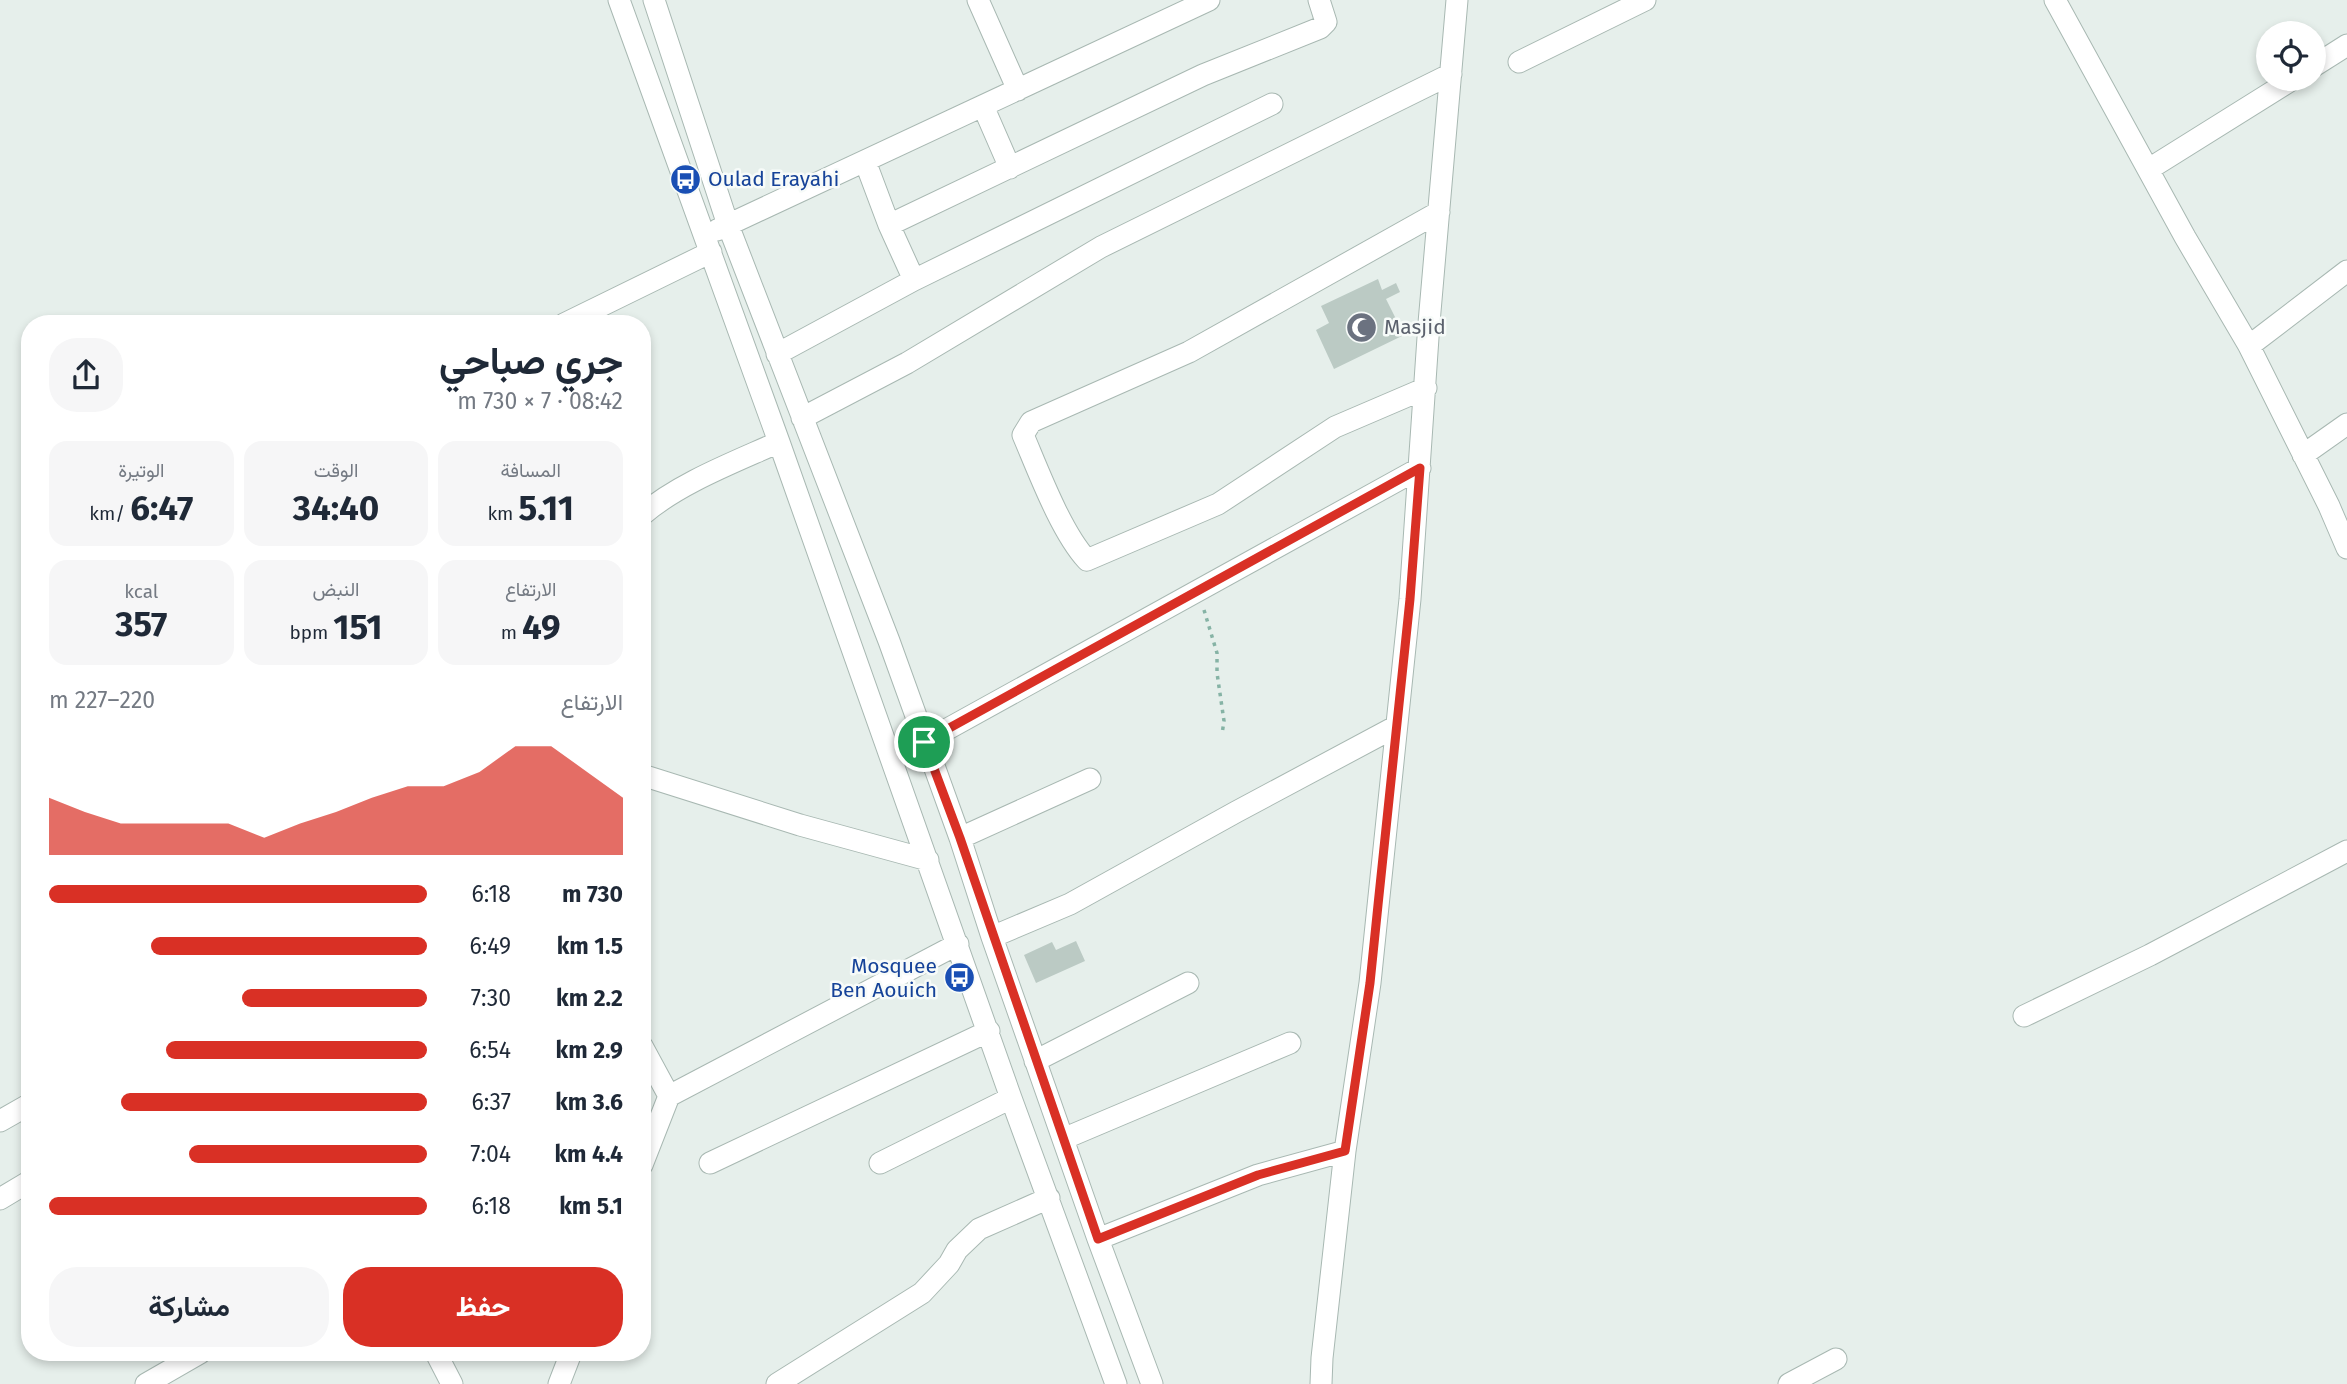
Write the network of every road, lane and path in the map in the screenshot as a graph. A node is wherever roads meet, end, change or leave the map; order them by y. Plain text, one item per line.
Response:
1 (620, 0) edge
2 (654, 0) edge
3 (978, 0) edge
4 (1209, 0) edge
5 (1319, 0) edge
6 (1457, 0) edge
7 (1645, 0) edge
8 (2055, 0) edge
9 (2347, 45) edge
10 (2326, 58) edge
11 (1518, 62) dead end
12 (1451, 74) junction
13 (1018, 90) junction
14 (2274, 91) edge
15 (1272, 104) dead end
16 (983, 106) junction
17 (865, 161) junction
18 (1010, 167) junction
19 (2149, 169) junction
20 (1438, 212) junction
21 (728, 225) junction
22 (889, 225) junction
23 (708, 243) junction
24 (2347, 271) edge
25 (914, 280) junction
26 (580, 315) edge
27 (2249, 346) junction
28 (777, 354) junction
29 (1426, 388) junction
30 (802, 418) junction
31 (2347, 424) edge
32 (779, 442) junction
33 (2303, 455) junction
34 (1420, 468) junction
35 (651, 509) edge
36 (2347, 548) edge
37 (857, 558) junction
38 (825, 571) junction
39 (1197, 590) junction
40 (1395, 727) junction
41 (1222, 734) dead end
42 (924, 742) junction
43 (651, 778) edge
44 (1090, 779) dead end
45 (960, 838) junction
46 (2347, 851) edge
47 (928, 860) junction
48 (992, 937) junction
49 (958, 944) junction
50 (1188, 983) dead end
51 (2024, 1016) dead end
52 (989, 1031) junction
53 (1290, 1043) dead end
54 (1035, 1061) junction
55 (651, 1063) edge
56 (668, 1096) junction
57 (1011, 1098) junction
58 (21, 1109) edge
59 (0, 1121) edge
60 (1063, 1139) junction
61 (651, 1141) edge
62 (1345, 1151) junction
63 (710, 1163) dead end
64 (880, 1163) dead end
65 (21, 1186) edge
66 (1049, 1198) junction
67 (0, 1199) edge
68 (1098, 1239) junction
69 (1836, 1359) dead end
70 (189, 1361) edge
71 (440, 1361) edge
72 (568, 1361) edge
73 (160, 1381) edge
74 (452, 1384) edge
75 (559, 1384) edge
76 (777, 1384) edge
77 (1116, 1384) edge
78 (1152, 1384) edge
79 (1321, 1384) edge
80 (1789, 1384) edge

1 - 23 street
2 - 21 street
3 - 13 street
4 - 13 street
5 - 18 street
6 - 12 street
7 - 11 street
8 - 19 street
9 - 10 street
12 - 20 street
12 - 30 street
13 - 16 street
14 - 19 street
15 - 25 street
16 - 17 street
16 - 18 street
17 - 21 street
17 - 22 street
18 - 22 street
19 - 27 street
20 - 29 street
20 - 29 street
21 - 23 street
21 - 28 street
22 - 25 street
23 - 26 street
23 - 32 street
24 - 27 street
25 - 28 street
27 - 33 street
28 - 30 street
29 - 34 street
30 - 37 street
31 - 33 street
32 - 35 street
32 - 38 street
33 - 36 street
34 - 39 street
34 - 40 street
37 - 38 street
37 - 42 street
38 - 47 street
39 - 41 path
39 - 42 street
40 - 48 street
40 - 62 street
42 - 45 street
43 - 47 street
44 - 45 street
45 - 48 street
46 - 51 street
47 - 49 street
48 - 54 street
49 - 52 street
49 - 56 street
50 - 54 street
52 - 57 street
52 - 63 street
53 - 60 street
54 - 60 street
55 - 56 street
56 - 61 street
57 - 64 street
57 - 66 street
58 - 59 street
60 - 68 street
62 - 68 street
62 - 79 street
65 - 67 street
66 - 76 street
66 - 77 street
68 - 78 street
69 - 80 street
70 - 73 street
71 - 74 street
72 - 75 street

